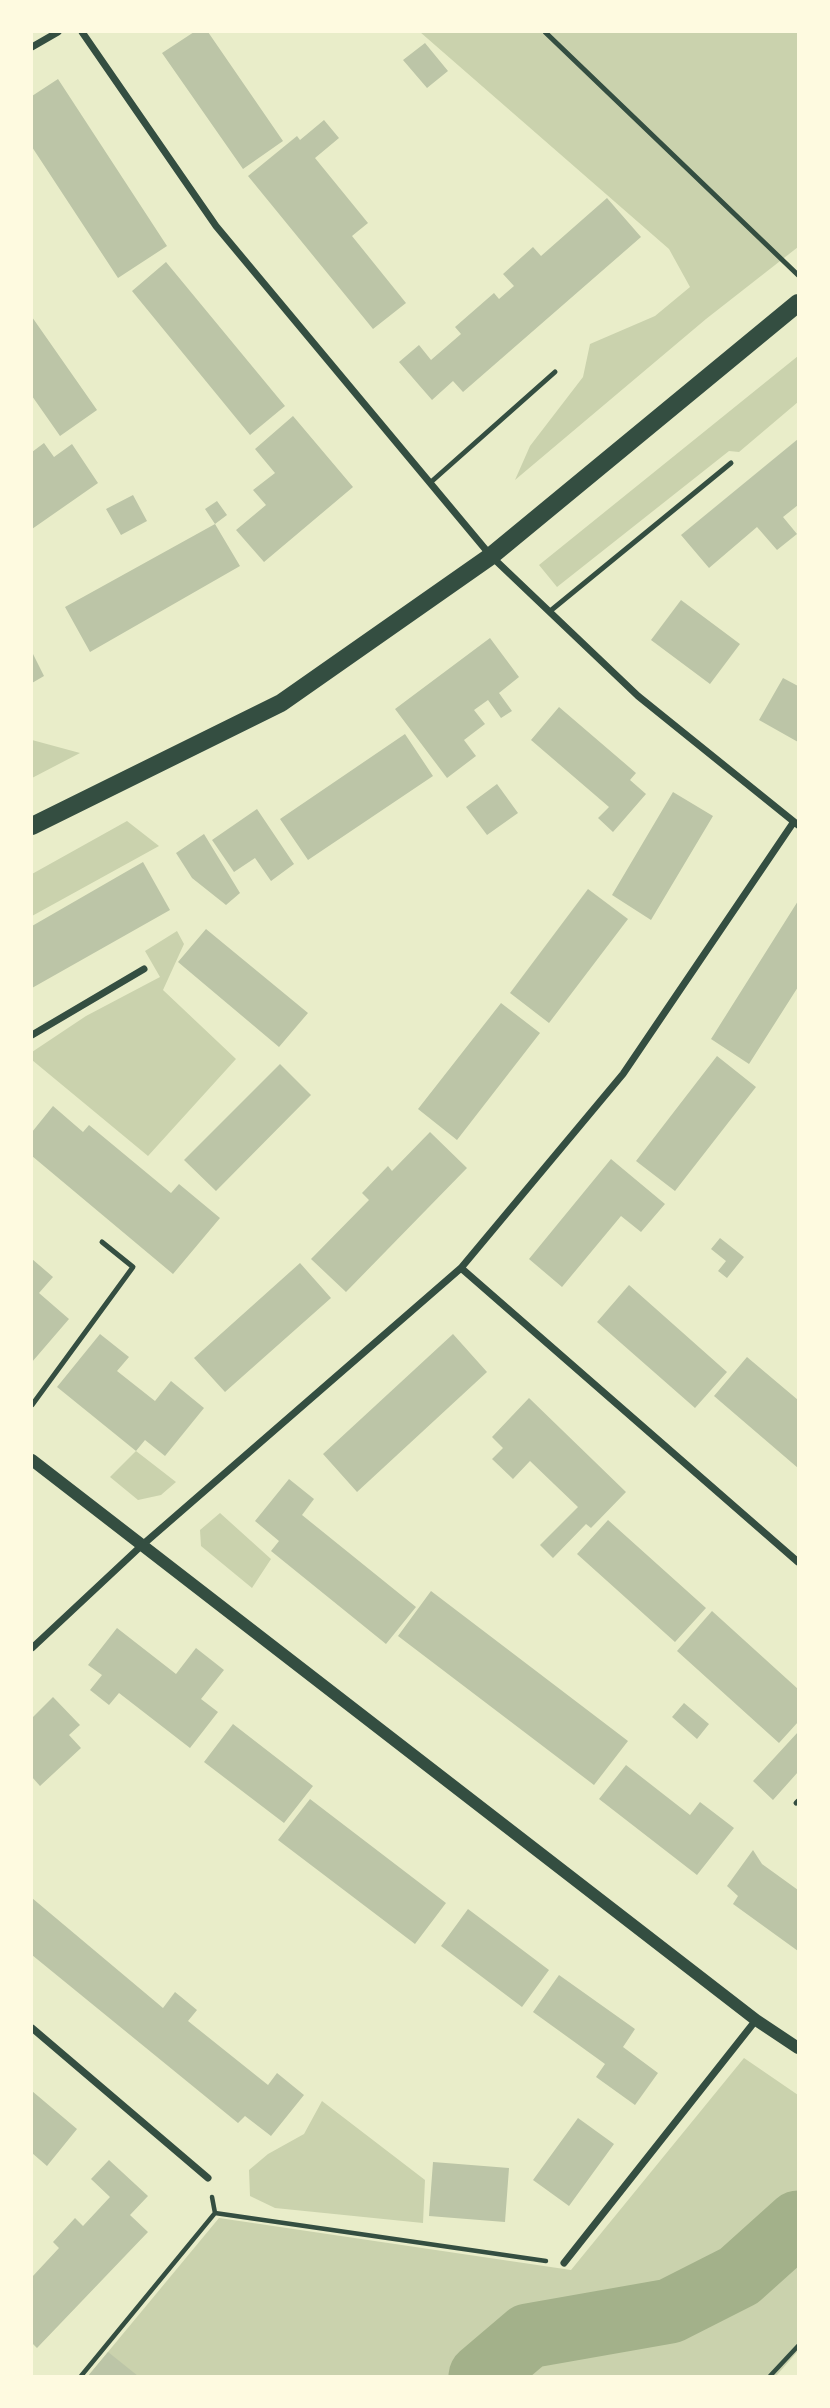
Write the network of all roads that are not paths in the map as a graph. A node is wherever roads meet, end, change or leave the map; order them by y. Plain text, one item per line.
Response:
1 (58, 32) edge
2 (82, 32) edge
3 (545, 32) edge
4 (32, 47) edge
5 (799, 275) edge
6 (799, 303) edge
7 (555, 372) dead end
8 (731, 463) dead end
9 (431, 482) junction
10 (491, 556) junction
11 (549, 611) junction
12 (796, 824) edge
13 (32, 827) edge
14 (144, 969) dead end
15 (32, 1035) edge
16 (102, 1242) dead end
17 (461, 1268) junction
18 (32, 1405) edge
19 (32, 1460) edge
20 (140, 1547) junction
21 (799, 1562) edge
22 (32, 1648) edge
23 (756, 2020) junction
24 (32, 2028) edge
25 (799, 2048) edge
26 (208, 2178) dead end
27 (564, 2263) road end

1 - 4 street
2 - 9 street
3 - 5 lane
6 - 10 main road
7 - 9 lane
8 - 11 lane
9 - 10 street
10 - 11 street
10 - 13 main road
11 - 12 street
12 - 17 street
14 - 15 street
16 - 18 lane
17 - 20 street
17 - 21 street
19 - 20 street
20 - 22 street
20 - 23 street
23 - 25 street
23 - 27 street
24 - 26 street

